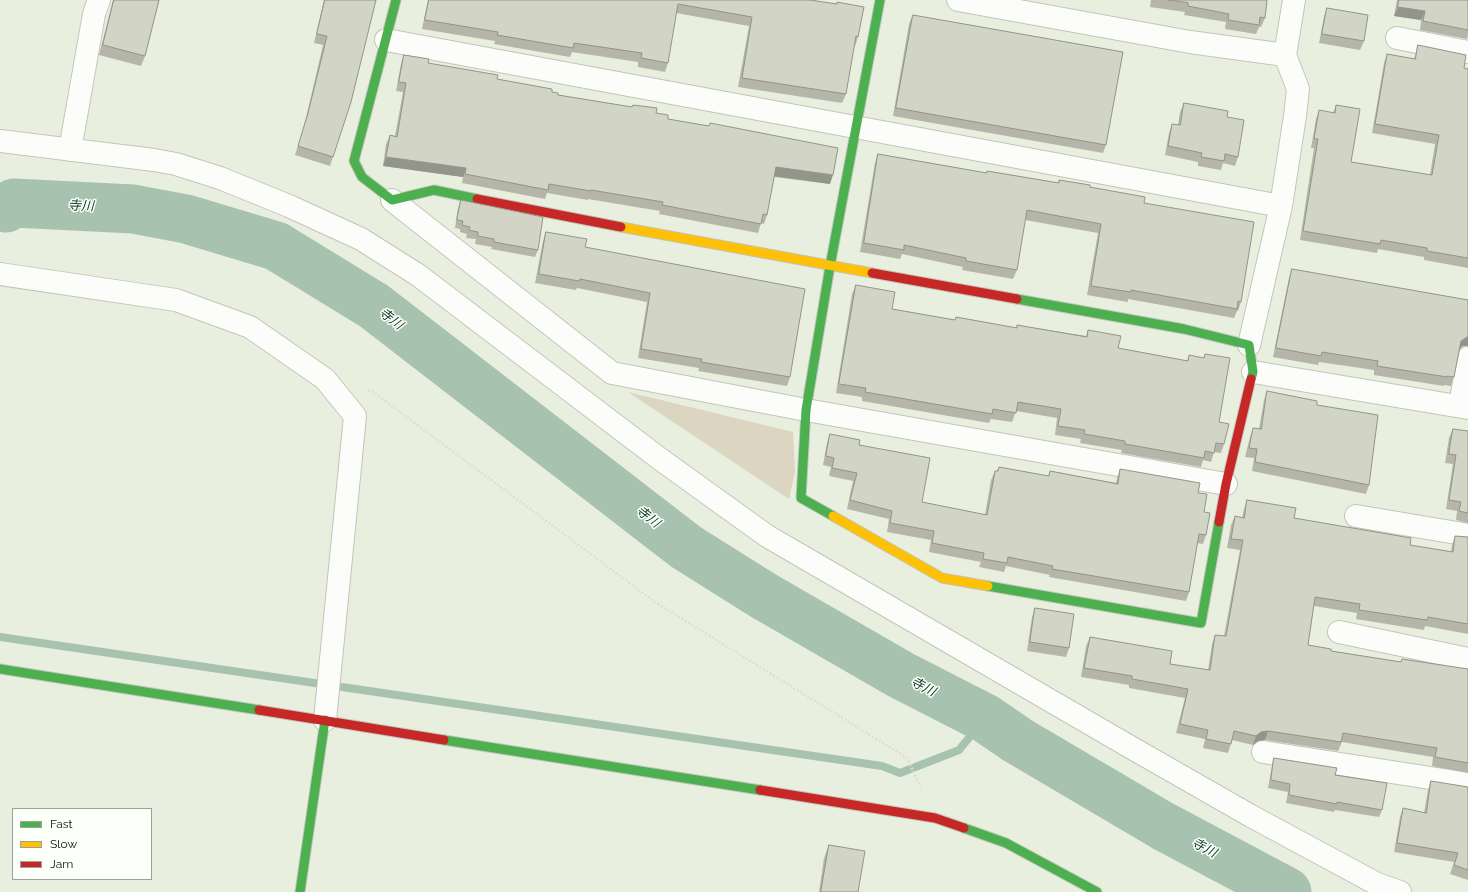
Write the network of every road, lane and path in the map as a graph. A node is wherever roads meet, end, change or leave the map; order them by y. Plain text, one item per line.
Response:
1 (99, 0) edge
2 (396, 0) edge
3 (880, 0) edge
4 (958, 0) edge
5 (1294, 0) edge
6 (1397, 38) dead end
7 (386, 40) junction
8 (1468, 52) edge
9 (1285, 55) junction
10 (855, 127) junction
11 (0, 141) edge
12 (70, 150) junction
13 (392, 200) junction
14 (1281, 206) junction
15 (830, 266) junction
16 (0, 274) edge
17 (1249, 345) junction
18 (1468, 358) edge
19 (1253, 372) junction
20 (366, 390) dead end
21 (1464, 407) edge
22 (806, 410) junction
23 (1226, 484) junction
24 (1356, 516) dead end
25 (1468, 535) edge
26 (1339, 632) dead end
27 (1468, 659) edge
28 (0, 669) edge
29 (324, 720) junction
30 (1263, 752) dead end
31 (1468, 784) edge
32 (934, 818) junction
33 (300, 892) edge
34 (1097, 892) edge
35 (1400, 892) edge

1 - 12 street
2 - 7 street
3 - 10 street
4 - 9 street
5 - 9 street
6 - 8 street
7 - 10 street
7 - 13 street
9 - 14 street
10 - 14 street
10 - 15 street
11 - 12 street
12 - 35 street
13 - 15 street
13 - 22 street
14 - 17 street
15 - 17 street
15 - 22 street
16 - 29 street
17 - 19 street
18 - 21 street
19 - 21 street
19 - 23 street
20 - 32 path
22 - 23 street
22 - 23 street
24 - 25 street
26 - 27 street
28 - 29 street
29 - 32 street
29 - 33 street
30 - 31 street
32 - 34 street

